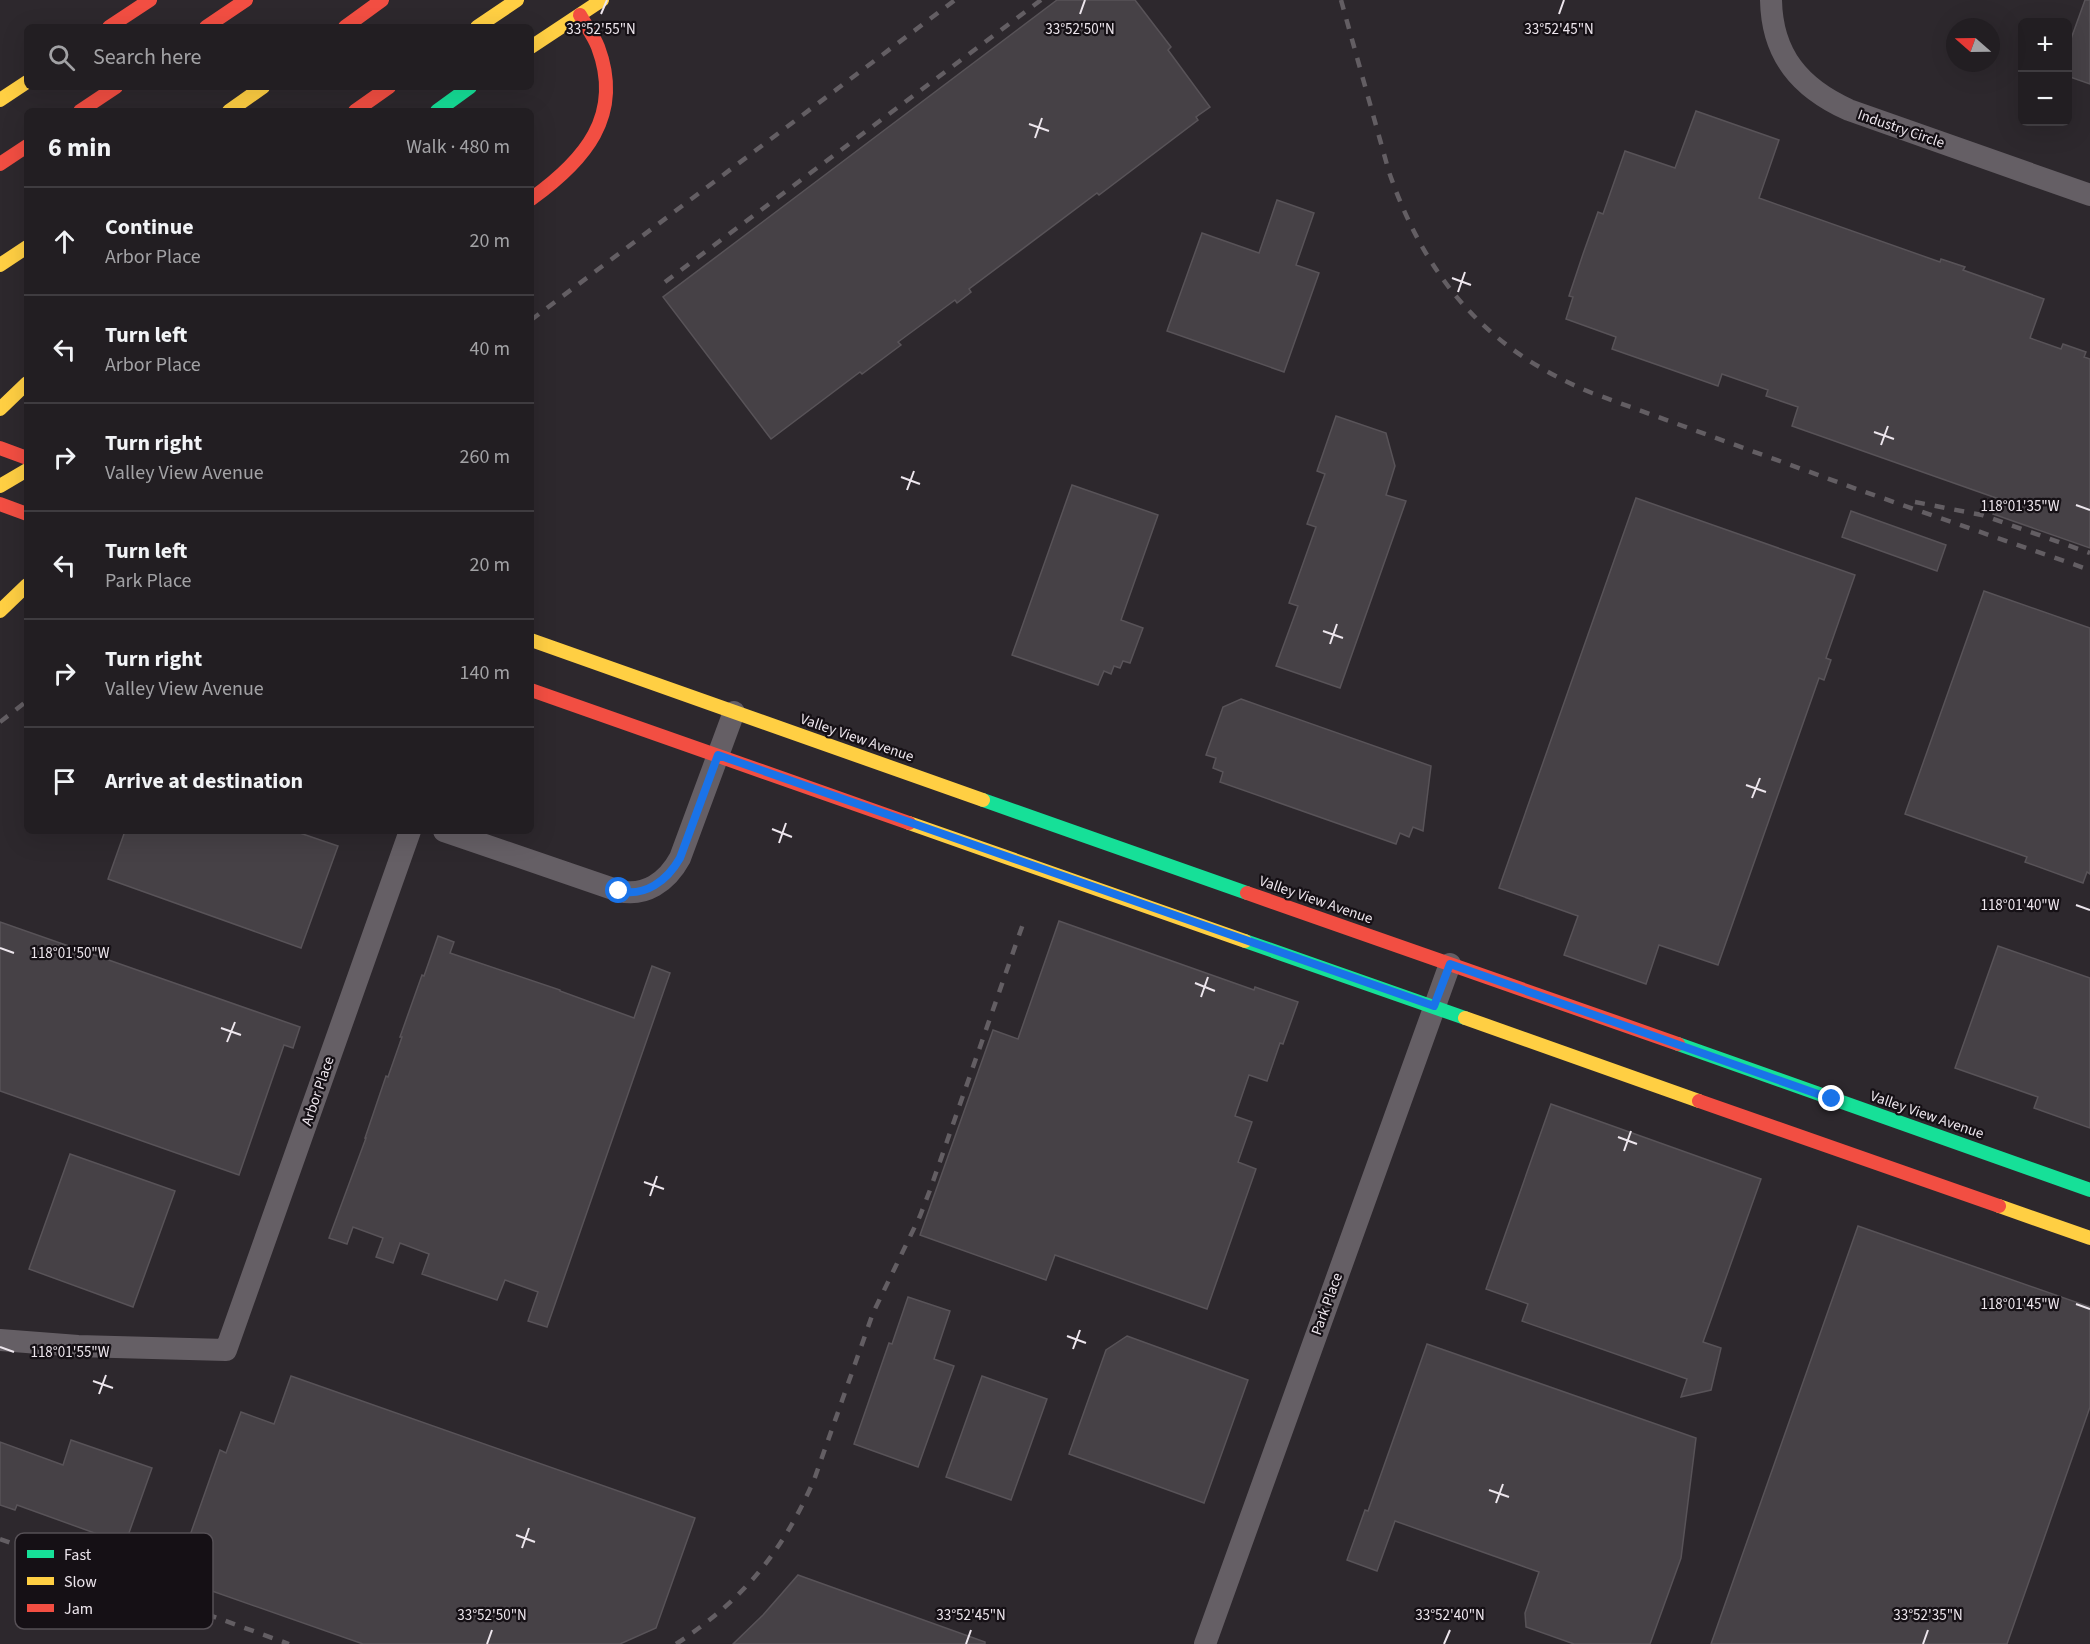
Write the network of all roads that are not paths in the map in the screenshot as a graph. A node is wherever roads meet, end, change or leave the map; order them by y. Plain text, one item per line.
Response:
1 (150, 0) edge
2 (246, 0) edge
3 (382, 0) edge
4 (517, 0) edge
5 (602, 0) edge
6 (1771, 0) edge
7 (580, 15) junction
8 (114, 24) edge
9 (210, 24) edge
10 (349, 24) edge
11 (481, 24) edge
12 (534, 45) edge
13 (24, 84) edge
14 (112, 90) edge
15 (259, 90) edge
16 (386, 90) edge
17 (466, 90) edge
18 (0, 100) edge
19 (84, 108) edge
20 (233, 108) edge
21 (359, 108) edge
22 (441, 108) edge
23 (24, 148) edge
24 (0, 164) edge
25 (2090, 195) edge
26 (534, 197) edge
27 (24, 249) edge
28 (0, 265) edge
29 (24, 386) edge
30 (0, 409) edge
31 (0, 448) edge
32 (24, 457) edge
33 (22, 473) edge
34 (0, 486) edge
35 (0, 504) edge
36 (24, 513) edge
37 (24, 588) edge
38 (0, 610) edge
39 (534, 641) edge
40 (534, 691) edge
41 (734, 712) junction
42 (718, 755) junction
43 (409, 834) edge
44 (453, 834) edge
45 (1450, 964) junction
46 (1434, 1006) junction
47 (2090, 1190) edge
48 (2090, 1238) edge
49 (0, 1340) edge
50 (1205, 1644) edge

1 - 8 main road
2 - 9 main road
3 - 10 main road
4 - 11 main road
5 - 7 main road
6 - 25 street, Industry Circle
7 - 12 main road
7 - 26 main road
13 - 18 main road
14 - 19 main road
15 - 20 main road
16 - 21 main road
17 - 22 main road
23 - 24 main road
27 - 28 main road
29 - 30 main road
31 - 32 main road
33 - 34 main road
35 - 36 main road
37 - 38 main road
39 - 41 main road, Valley View Avenue
40 - 42 main road
41 - 42 street
41 - 45 main road, Valley View Avenue
42 - 44 street
42 - 46 main road
43 - 49 street, Arbor Place
45 - 46 street, Park Place
45 - 47 main road, Valley View Avenue
46 - 48 main road
46 - 50 street, Park Place

